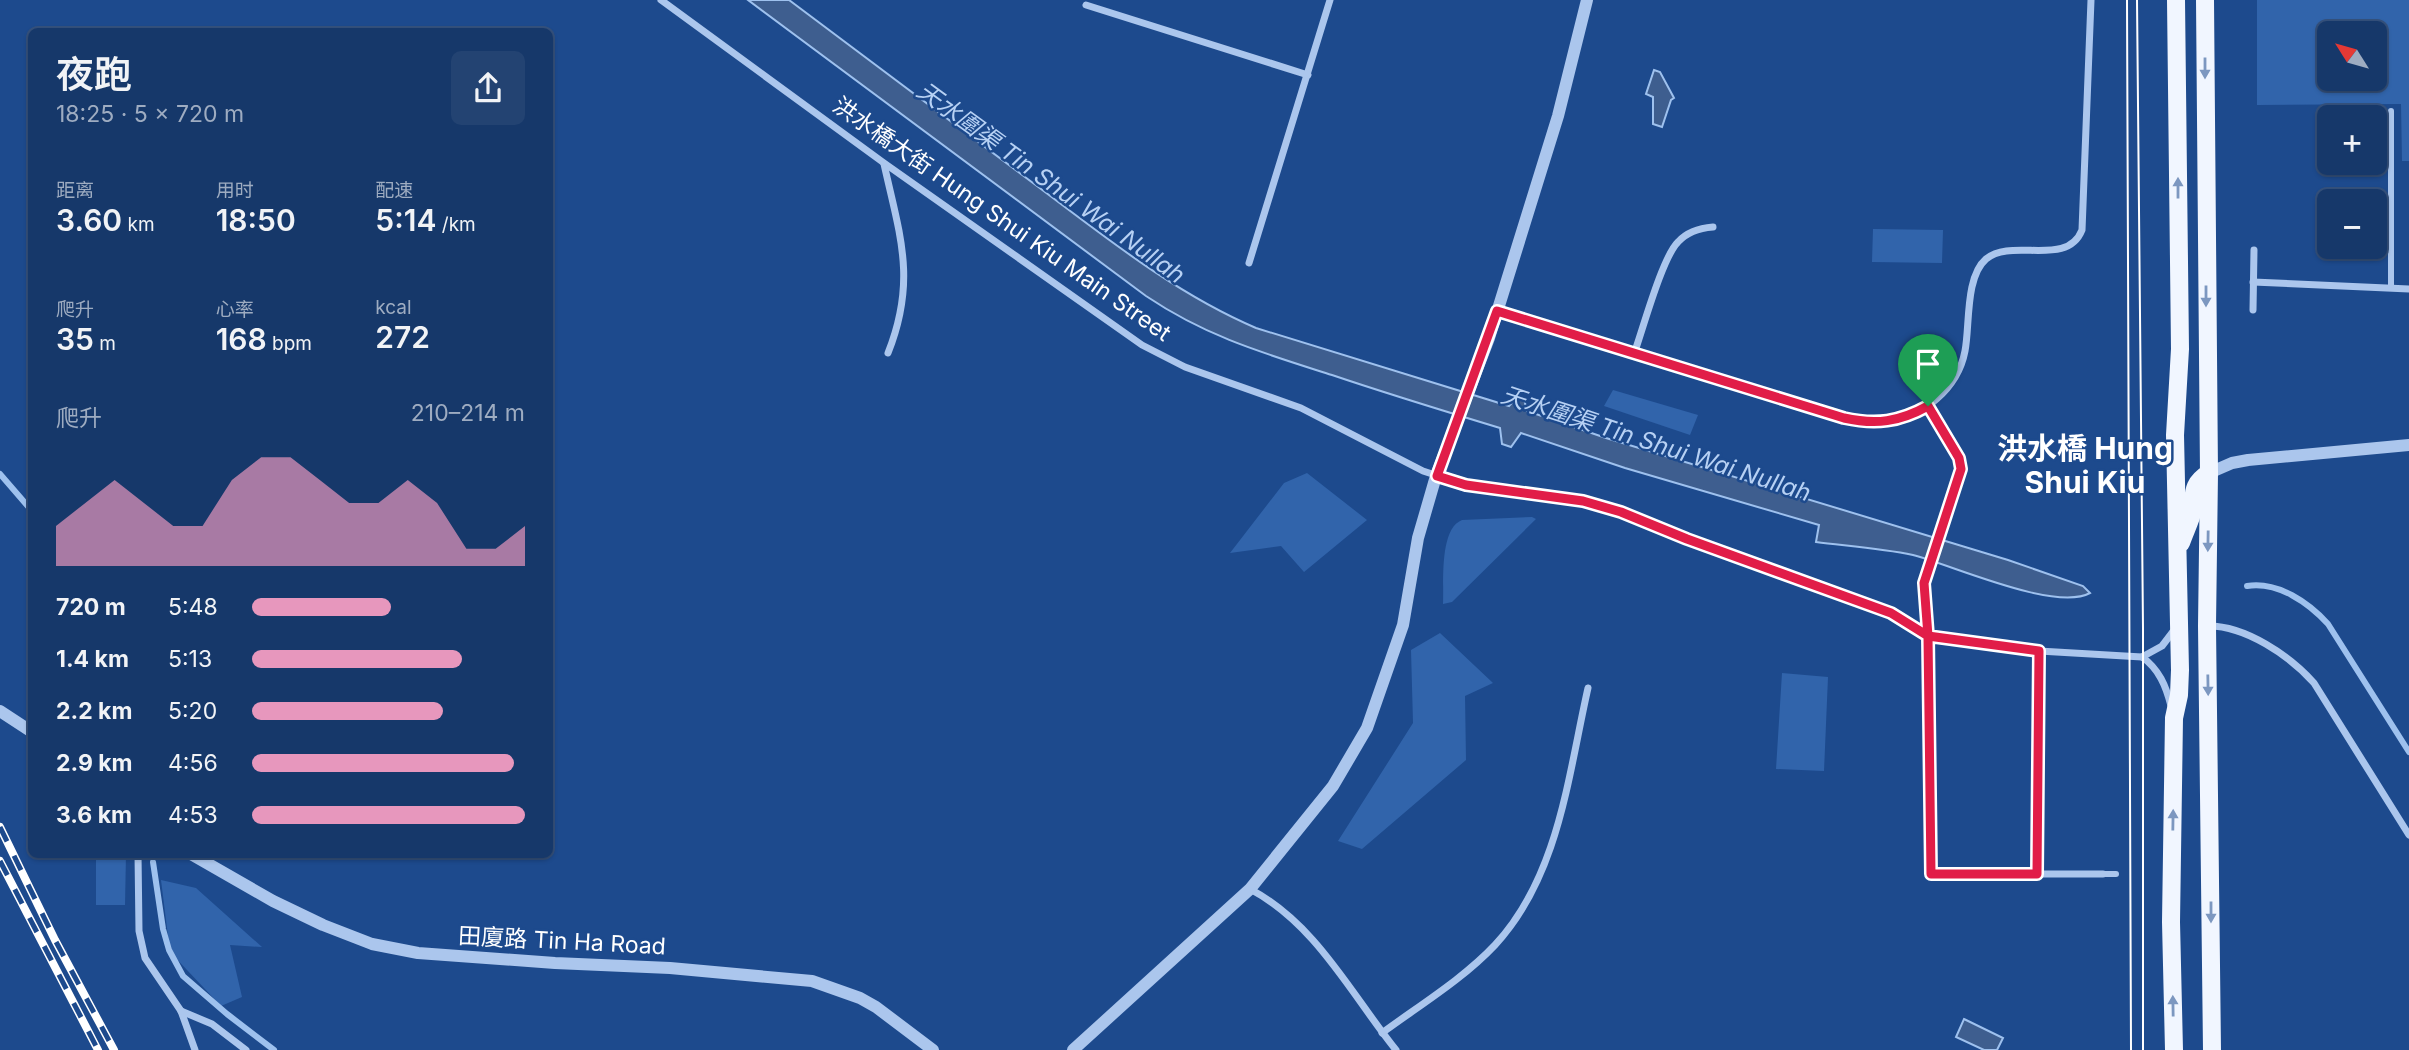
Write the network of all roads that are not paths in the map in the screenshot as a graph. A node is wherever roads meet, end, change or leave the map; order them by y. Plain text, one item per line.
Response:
1 (660, 0) edge
2 (1330, 0) edge
3 (1587, 0) edge
4 (2091, 0) edge
5 (2176, 0) edge
6 (2205, 0) edge
7 (1086, 5) dead end
8 (1308, 75) junction
9 (2391, 111) dead end
10 (884, 163) junction
11 (1713, 228) dead end
12 (2254, 250) dead end
13 (1250, 263) dead end
14 (2253, 282) junction
15 (2391, 288) junction
16 (2409, 289) edge
17 (2253, 310) dead end
18 (1497, 311) junction
19 (888, 353) dead end
20 (1634, 354) junction
21 (1928, 406) junction
22 (2175, 435) junction
23 (2409, 445) edge
24 (2209, 473) junction
25 (1437, 476) junction
26 (2179, 550) junction
27 (2179, 623) junction
28 (2207, 626) junction
29 (1928, 636) junction
30 (2039, 651) junction
31 (2142, 657) junction
32 (1588, 688) dead end
33 (0, 711) edge
34 (2174, 718) junction
35 (28, 729) edge
36 (2409, 835) edge
37 (138, 858) edge
38 (197, 858) edge
39 (2037, 874) junction
40 (2103, 874) joint
41 (2116, 874) dead end
42 (1250, 889) junction
43 (181, 1011) junction
44 (1382, 1033) junction
45 (195, 1050) edge
46 (246, 1050) edge
47 (933, 1050) edge
48 (1073, 1050) edge
49 (1396, 1050) edge
50 (2174, 1050) edge
51 (2212, 1050) edge

1 - 10 street, 洪水橋大街 Hung Shui Kiu Main Street
2 - 8 street
3 - 18 street
4 - 21 street
22 -> 5 main road
6 -> 24 main road
7 - 8 street
8 - 13 street
9 - 15 street
10 - 19 street
10 - 25 street, 洪水橋大街 Hung Shui Kiu Main Street
11 - 20 street
12 - 14 street
14 - 15 street
14 - 17 street
15 - 16 street
18 - 20 street
18 - 25 street
20 - 21 street
21 - 29 street
22 - 24 main road
22 - 26 main road
23 - 24 street
24 - 26 main road
24 -> 28 main road
25 - 29 street, 洪水橋大街 Hung Shui Kiu Main Street
25 - 42 street
26 - 27 main road
27 - 31 street
27 - 34 main road
28 - 36 street
28 -> 51 main road
29 - 30 street, 洪水橋大街 Hung Shui Kiu Main Street
29 - 39 street
30 - 31 street, 洪水橋大街 Hung Shui Kiu Main Street
30 - 39 street
31 - 34 street
32 - 44 street
33 - 35 street
50 -> 34 main road
37 - 43 street
38 - 47 street, 田廈路 Tin Ha Road
39 - 40 street
40 - 41 street
42 - 44 street
42 - 48 street
43 - 45 street
43 - 46 street
44 - 49 street

